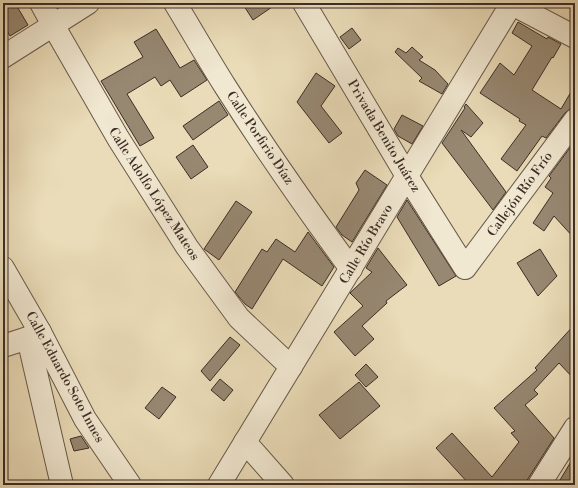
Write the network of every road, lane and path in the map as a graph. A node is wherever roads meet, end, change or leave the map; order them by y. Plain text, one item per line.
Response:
1 (41, 3) edge
2 (88, 3) edge
3 (175, 3) edge
4 (304, 3) edge
5 (512, 4) edge
6 (52, 25) junction
7 (575, 37) edge
8 (3, 57) edge
9 (575, 120) edge
10 (407, 176) junction
11 (3, 268) edge
12 (465, 268) joint
13 (351, 269) junction
14 (34, 335) junction
15 (3, 346) edge
16 (291, 367) junction
17 (575, 428) edge
18 (245, 442) junction
19 (62, 485) edge
20 (130, 485) edge
21 (219, 485) edge
22 (284, 485) edge
23 (539, 485) edge

1 - 6 street, Calle Adolfo López Mateos
2 - 6 street
3 - 13 street, Calle Porfirio Díaz
4 - 10 street, Privada Benito Juárez
5 - 7 street
5 - 10 street, Calle Río Bravo
6 - 8 street
6 - 16 street, Calle Adolfo López Mateos
9 - 12 street, Callejón Río Frío
10 - 12 street, Privada Benito Juárez
10 - 13 street, Calle Río Bravo
11 - 14 street, Calle Eduardo Soto Innes
13 - 16 street, Calle Río Bravo
14 - 15 street
14 - 19 street
14 - 20 street, Calle Eduardo Soto Innes
16 - 18 street, Calle Río Bravo
17 - 23 street
18 - 21 street, Calle Río Bravo
18 - 22 street

